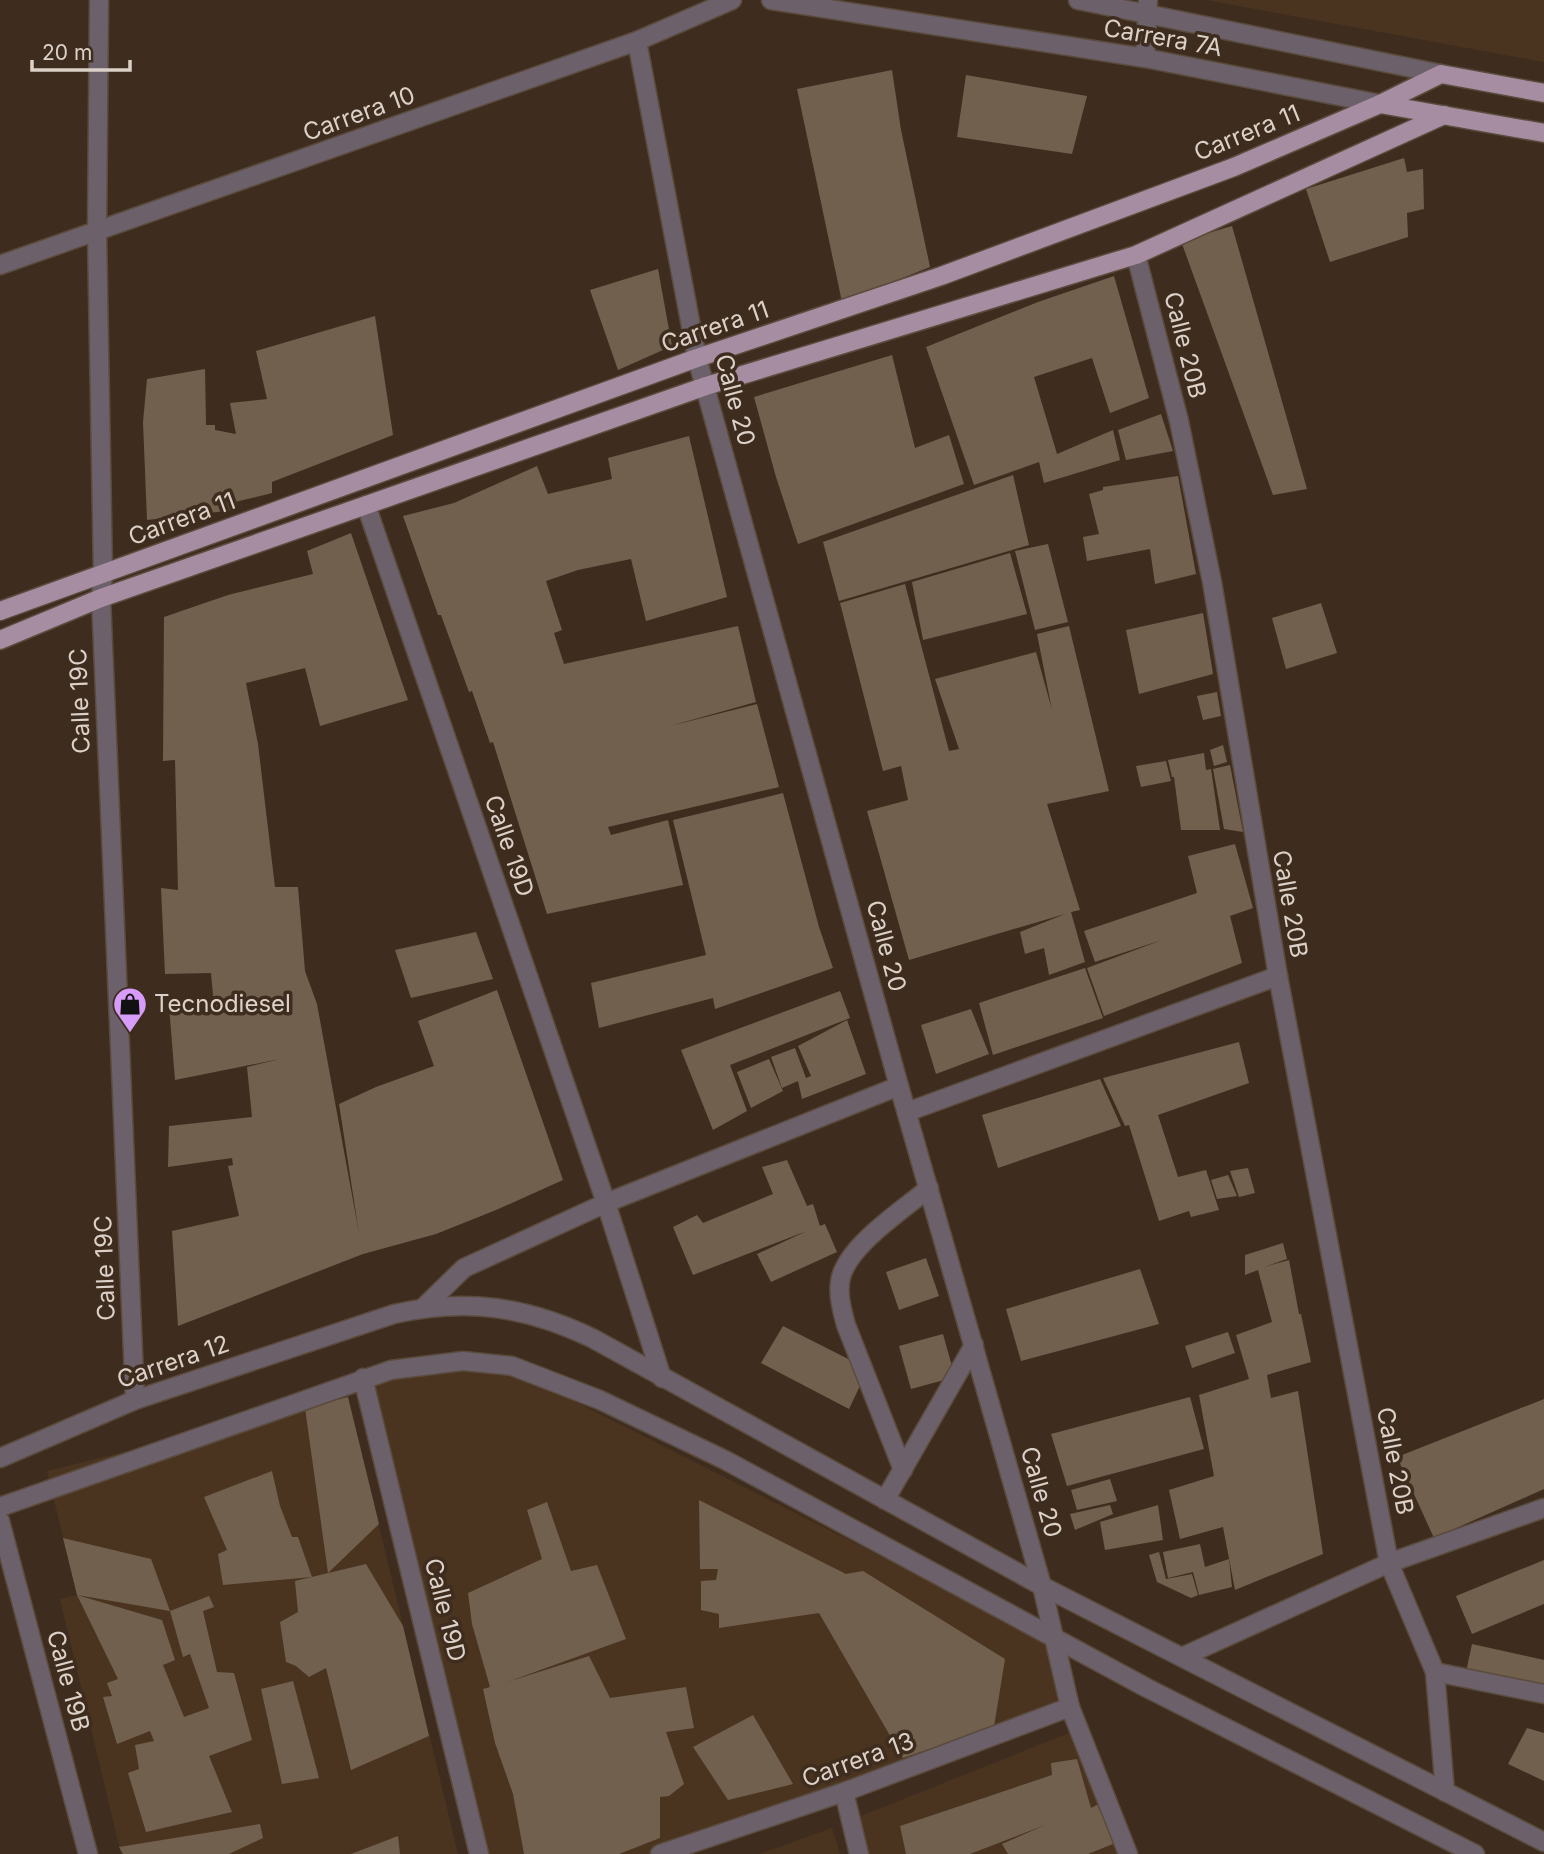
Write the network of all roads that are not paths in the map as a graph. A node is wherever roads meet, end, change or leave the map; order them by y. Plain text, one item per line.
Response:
1 (99, 0) edge
2 (732, 0) edge
3 (771, 0) edge
4 (1078, 0) edge
5 (1148, 6) edge
6 (637, 41) junction
7 (1145, 58) junction
8 (1441, 74) junction
9 (1544, 93) edge
10 (1380, 104) junction
11 (1444, 115) junction
12 (1544, 134) edge
13 (97, 233) junction
14 (1136, 255) junction
15 (0, 265) edge
16 (697, 358) junction
17 (706, 386) junction
18 (366, 505) junction
19 (103, 574) junction
20 (101, 598) junction
21 (0, 611) edge
22 (0, 640) edge
23 (1278, 976) junction
24 (899, 1086) junction
25 (906, 1112) junction
26 (929, 1188) junction
27 (606, 1203) junction
28 (422, 1308) junction
29 (974, 1345) junction
30 (363, 1378) junction
31 (662, 1378) junction
32 (135, 1400) junction
33 (0, 1458) edge
34 (903, 1470) junction
35 (885, 1500) junction
36 (0, 1507) edge
37 (1544, 1508) edge
38 (0, 1521) edge
39 (1389, 1563) junction
40 (1042, 1586) junction
41 (1054, 1639) junction
42 (1182, 1657) junction
43 (1435, 1672) junction
44 (1544, 1694) edge
45 (1070, 1707) junction
46 (844, 1792) junction
47 (1445, 1792) junction
48 (1544, 1842) edge
49 (88, 1854) edge
50 (479, 1854) edge
51 (660, 1854) edge
52 (859, 1854) edge
53 (1128, 1854) edge
54 (1475, 1854) edge

1 - 13 street, Calle 19C
2 - 6 street, Carrera 10
3 - 7 street, Carrera 7A
4 - 5 street, Carrera 7A
5 - 7 street
5 - 8 street, Carrera 7A
6 - 13 street, Carrera 10
6 - 16 street, Calle 20
7 - 10 street, Carrera 7A
8 - 9 main road, Carrera 7A
8 - 10 main road, Carrera 11
10 - 11 main road, Carrera 7A
10 - 16 main road, Carrera 11
11 - 12 main road, Carrera 7A
11 - 14 main road, Carrera 11
13 - 15 street, Carrera 10
13 - 19 street, Calle 19C
14 - 17 main road, Carrera 11
14 - 23 street, Calle 20B
16 - 17 street, Calle 20
16 - 19 main road, Carrera 11
17 - 18 main road, Carrera 11
17 - 24 street, Calle 20
18 - 20 main road, Carrera 11
18 - 27 street, Calle 19D
19 - 20 street, Calle 19C
19 - 21 main road, Carrera 11
20 - 22 main road, Carrera 11
20 - 32 street, Calle 19C
23 - 25 street
23 - 39 street, Calle 20B
24 - 25 street, Calle 20
24 - 27 street
25 - 26 street, Calle 20
26 - 29 street, Calle 20
26 - 34 street
27 - 28 street
27 - 31 street, Calle 19D
28 - 31 street, Carrera 12
28 - 32 street, Carrera 12
29 - 34 street
29 - 40 street, Calle 20
30 - 36 street
30 - 41 street
30 - 50 street, Calle 19D
31 - 35 street, Carrera 12
32 - 33 street, Carrera 12
34 - 35 street
35 - 40 street, Carrera 12
37 - 39 street
38 - 49 street, Calle 19B
39 - 42 street
39 - 43 street, Calle 20B
40 - 41 street, Calle 20
40 - 42 street, Carrera 12
41 - 45 street, Calle 20
41 - 54 street
42 - 47 street, Carrera 12
43 - 44 street
43 - 47 street, Calle 20B
45 - 46 street, Carrera 13
45 - 53 street, Calle 20
46 - 51 street, Carrera 13
46 - 52 street
47 - 48 street, Carrera 12

